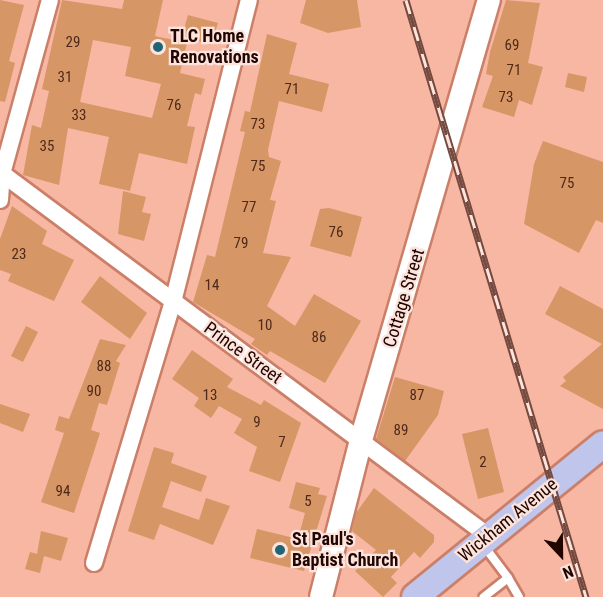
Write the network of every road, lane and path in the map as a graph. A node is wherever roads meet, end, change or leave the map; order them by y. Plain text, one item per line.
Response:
1 (50, 0) edge
2 (249, 0) edge
3 (489, 0) edge
4 (1, 173) edge
5 (0, 200) edge
6 (174, 302) junction
7 (361, 440) junction
8 (603, 444) edge
9 (483, 538) junction
10 (94, 563) dead end
11 (508, 578) junction
12 (321, 597) edge
13 (415, 597) edge
14 (484, 597) edge
15 (519, 597) edge

1 - 4 street
2 - 6 street
3 - 7 street, Cottage Street
4 - 5 street
4 - 6 street, Prince Street
6 - 7 street, Prince Street
6 - 10 street
7 - 9 street, Prince Street
7 - 12 street, Cottage Street
8 - 9 main road, Wickham Avenue
9 - 11 lane
9 - 13 main road, Wickham Avenue
11 - 14 lane
11 - 15 lane

